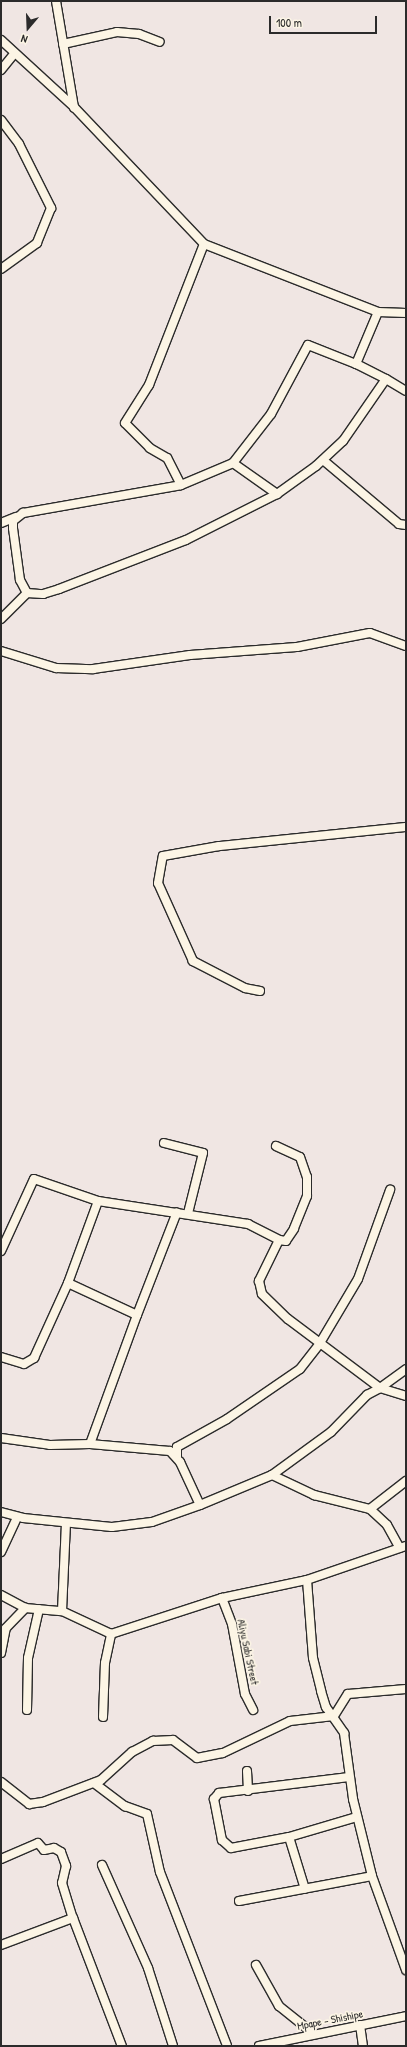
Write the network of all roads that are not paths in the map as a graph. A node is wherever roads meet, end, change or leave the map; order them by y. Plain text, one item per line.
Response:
1 (56, 1) edge
2 (1, 40) edge
3 (160, 42) dead end
4 (63, 44) junction
5 (13, 55) junction
6 (1, 70) edge
7 (74, 107) junction
8 (1, 120) edge
9 (204, 244) junction
10 (1, 269) edge
11 (378, 312) junction
12 (406, 314) edge
13 (356, 364) junction
14 (386, 379) junction
15 (406, 391) edge
16 (323, 460) junction
17 (233, 463) junction
18 (181, 485) junction
19 (277, 494) junction
20 (16, 517) junction
21 (1, 523) edge
22 (406, 525) edge
23 (27, 593) junction
24 (1, 619) edge
25 (406, 646) edge
26 (1, 651) edge
27 (406, 827) edge
28 (260, 991) dead end
29 (164, 1143) dead end
30 (276, 1146) dead end
31 (390, 1190) dead end
32 (98, 1202) junction
33 (177, 1212) junction
34 (188, 1213) junction
35 (279, 1240) junction
36 (1, 1251) edge
37 (68, 1283) junction
38 (137, 1315) junction
39 (320, 1344) junction
40 (1, 1357) edge
41 (406, 1369) edge
42 (380, 1388) junction
43 (406, 1396) edge
44 (1, 1438) edge
45 (90, 1444) junction
46 (177, 1457) junction
47 (272, 1475) junction
48 (406, 1481) edge
49 (200, 1505) junction
50 (370, 1509) junction
51 (1, 1512) edge
52 (17, 1517) junction
53 (66, 1524) junction
54 (403, 1547) edge
55 (1, 1552) edge
56 (307, 1580) junction
57 (1, 1595) edge
58 (222, 1598) junction
59 (25, 1608) junction
60 (39, 1609) junction
61 (62, 1610) junction
62 (4, 1630) edge
63 (111, 1634) junction
64 (1, 1653) edge
65 (406, 1689) edge
66 (27, 1710) dead end
67 (253, 1710) dead end
68 (334, 1716) junction
69 (103, 1717) dead end
70 (247, 1771) dead end
71 (349, 1777) junction
72 (1, 1782) edge
73 (94, 1783) junction
74 (248, 1791) junction
75 (357, 1816) junction
76 (289, 1836) junction
77 (1, 1859) edge
78 (102, 1866) dead end
79 (372, 1876) junction
80 (305, 1889) junction
81 (239, 1901) dead end
82 (73, 1918) junction
83 (1, 1945) edge
84 (256, 1965) dead end
85 (406, 1970) edge
86 (406, 2016) edge
87 (360, 2025) junction
88 (314, 2034) junction
89 (122, 2046) edge
90 (173, 2046) edge
91 (227, 2046) edge
92 (259, 2046) edge
93 (363, 2046) edge

1 - 4 street
2 - 5 street
3 - 4 street
4 - 7 street
5 - 6 street
5 - 7 street
7 - 9 street
8 - 10 street
9 - 11 street
9 - 18 street
11 - 12 street
11 - 13 street
13 - 14 street
13 - 17 street
14 - 15 street
14 - 16 street
16 - 19 street
16 - 22 street
17 - 18 street
17 - 19 street
18 - 20 street
19 - 23 street
20 - 21 street
20 - 23 street
23 - 24 street
25 - 26 street
27 - 28 street
29 - 34 street
30 - 35 street
31 - 39 street
32 - 33 street
32 - 36 street
32 - 37 street
33 - 34 street
33 - 38 street
34 - 35 street
35 - 39 street
37 - 38 street
37 - 40 street
38 - 45 street
39 - 42 street
39 - 46 street
41 - 42 street
42 - 43 street
42 - 47 street
44 - 45 street
45 - 46 street
46 - 49 street
47 - 49 street
47 - 50 street
48 - 50 street
49 - 53 street
50 - 54 street
51 - 52 street
52 - 53 street
52 - 55 street
53 - 61 street
54 - 56 street
56 - 58 street
56 - 68 street
57 - 59 street
58 - 63 street
58 - 67 street, Aliyu Sabi Street
59 - 60 street
59 - 62 street
60 - 61 street
60 - 66 street
61 - 63 street
62 - 64 street
63 - 69 street
65 - 68 street
68 - 71 street
68 - 73 street
70 - 74 street
71 - 74 street
71 - 75 street
72 - 73 street
73 - 91 street
74 - 76 street
75 - 76 street
75 - 79 street
76 - 80 street
77 - 82 street
78 - 90 street
79 - 80 street
79 - 85 street
80 - 81 street
82 - 83 street
82 - 89 street
84 - 88 street
86 - 87 street, Mpape - Shishipe
87 - 88 street, Mpape - Shishipe
87 - 93 street
88 - 92 street, Mpape - Shishipe

